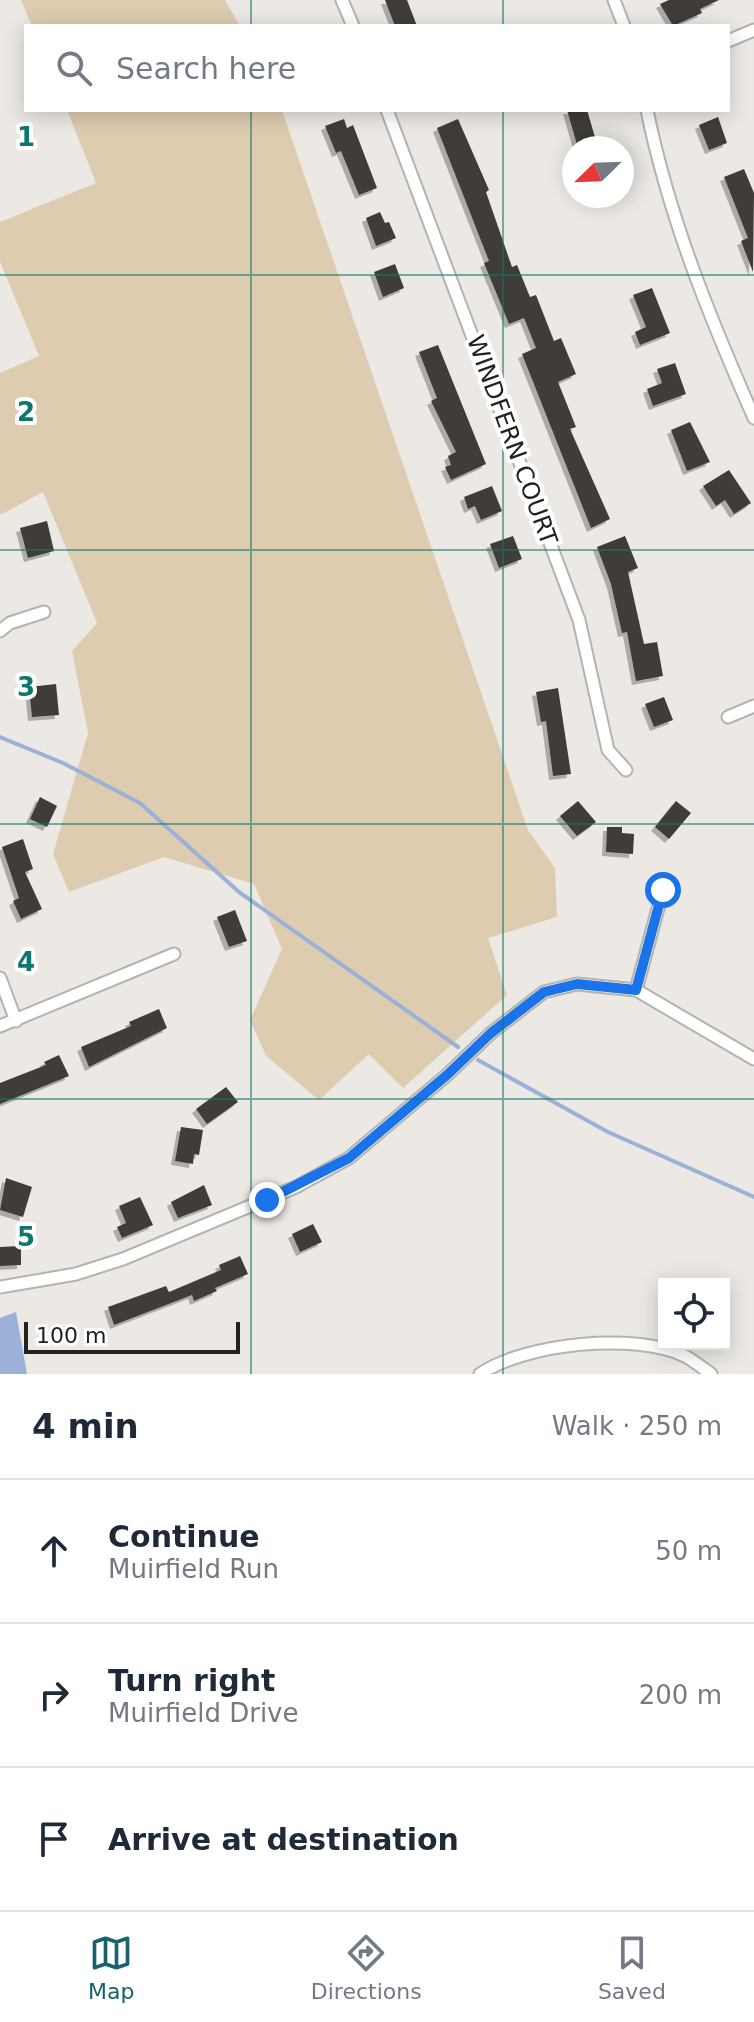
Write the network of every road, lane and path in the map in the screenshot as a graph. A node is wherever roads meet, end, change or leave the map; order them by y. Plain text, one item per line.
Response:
1 (342, 0) edge
2 (614, 0) edge
3 (352, 24) edge
4 (623, 24) edge
5 (754, 30) edge
6 (730, 40) edge
7 (388, 112) edge
8 (647, 112) edge
9 (754, 418) edge
10 (44, 612) dead end
11 (0, 631) edge
12 (754, 706) edge
13 (728, 717) dead end
14 (626, 770) dead end
15 (663, 890) dead end
16 (174, 954) dead end
17 (0, 978) edge
18 (636, 990) junction
19 (16, 1021) junction
20 (0, 1026) edge
21 (754, 1059) edge
22 (0, 1287) edge
23 (480, 1374) edge
24 (711, 1374) edge

1 - 3 street
2 - 4 street
5 - 6 street
7 - 14 street, WINDFERN COURT
8 - 9 street
10 - 11 street
12 - 13 street
15 - 18 street
16 - 19 street
17 - 19 street
18 - 21 street
18 - 22 street
19 - 20 street
23 - 24 street

